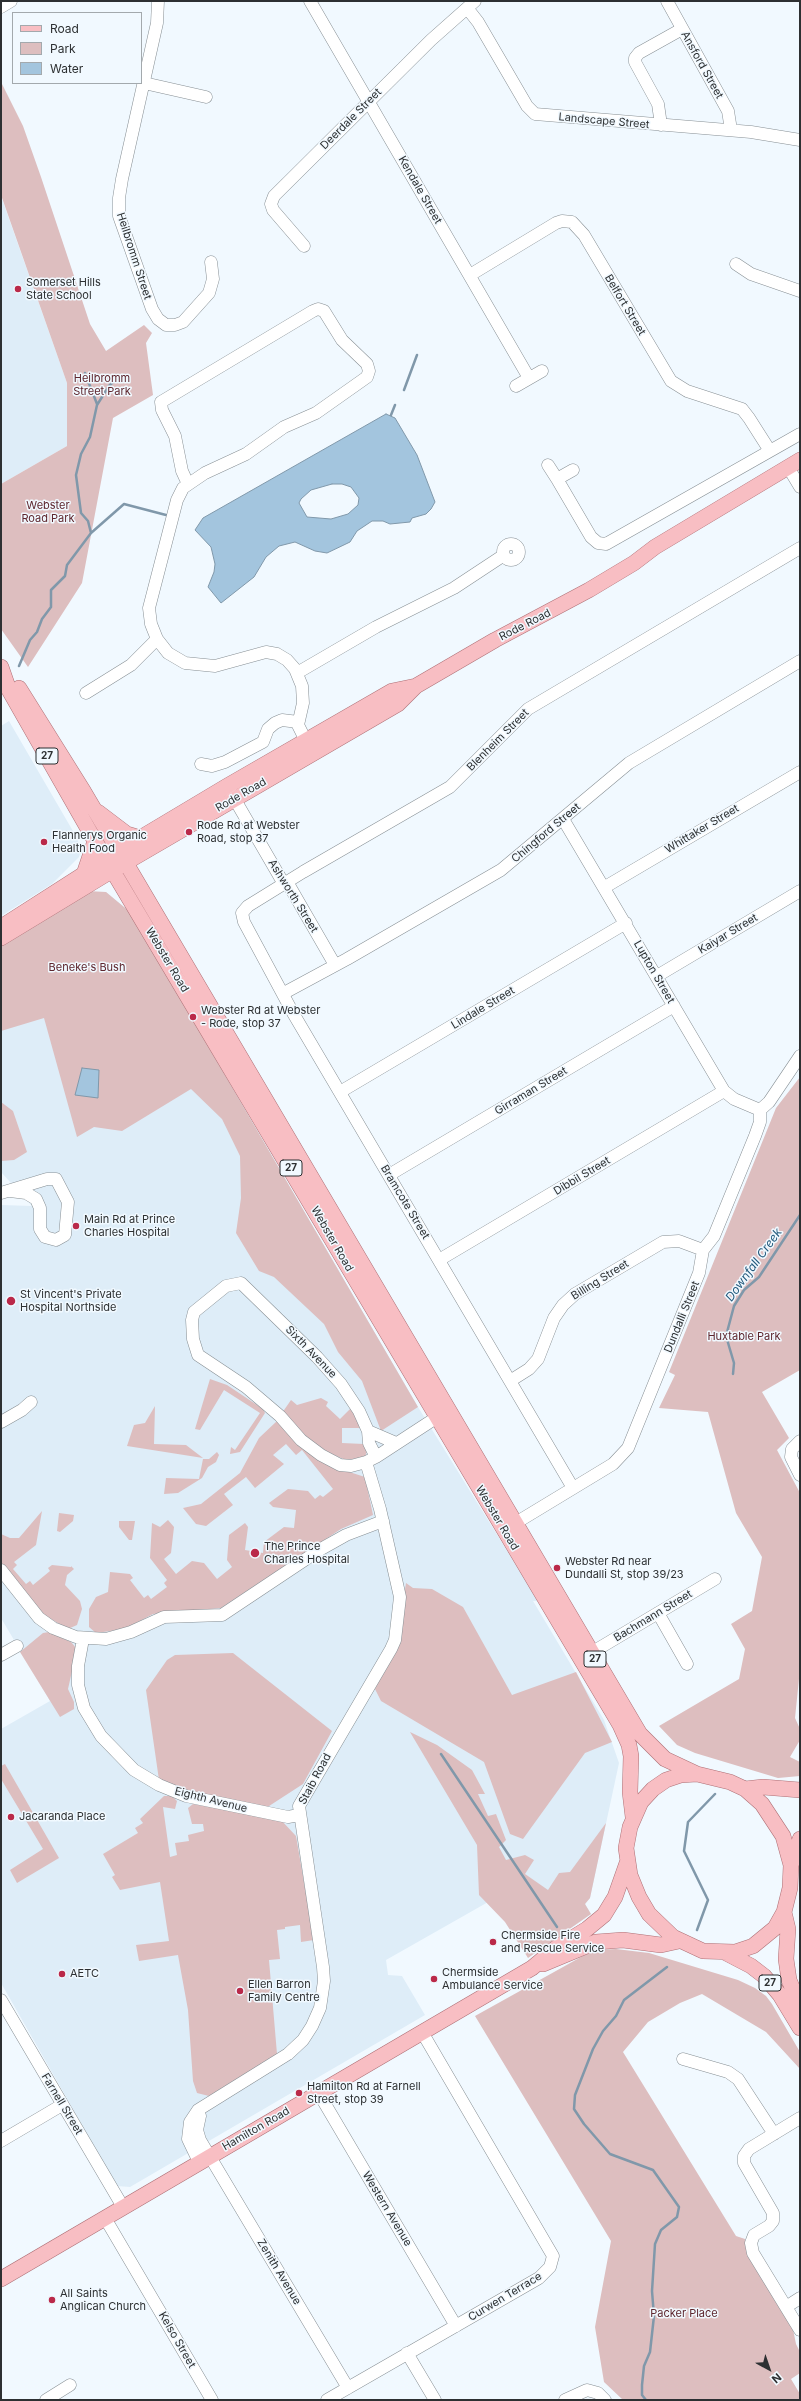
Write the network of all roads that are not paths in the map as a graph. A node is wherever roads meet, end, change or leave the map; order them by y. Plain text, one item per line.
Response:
1 (11, 1) edge
2 (158, 1) edge
3 (310, 1) edge
4 (667, 1) edge
5 (471, 4) edge
6 (1, 7) edge
7 (682, 29) junction
8 (144, 83) junction
9 (206, 97) dead end
10 (369, 102) junction
11 (661, 125) junction
12 (731, 130) junction
13 (800, 140) edge
14 (304, 246) dead end
15 (212, 262) dead end
16 (736, 264) dead end
17 (470, 275) junction
18 (800, 291) edge
19 (542, 371) dead end
20 (529, 378) junction
21 (516, 386) dead end
22 (800, 434) edge
23 (770, 452) junction
24 (548, 465) dead end
25 (573, 470) dead end
26 (796, 472) edge
27 (557, 479) junction
28 (188, 484) junction
29 (800, 548) edge
30 (504, 555) dead end
31 (157, 639) junction
32 (800, 661) edge
33 (2, 668) edge
34 (297, 673) junction
35 (86, 693) dead end
36 (298, 722) junction
37 (308, 747) junction
38 (201, 764) dead end
39 (800, 772) edge
40 (230, 792) junction
41 (93, 809) junction
42 (563, 819) junction
43 (140, 838) junction
44 (95, 841) junction
45 (115, 861) junction
46 (91, 876) junction
47 (286, 883) junction
48 (604, 887) junction
49 (126, 890) junction
50 (800, 891) edge
51 (242, 913) joint
52 (626, 923) junction
53 (1, 927) edge
54 (1, 938) edge
55 (335, 964) junction
56 (656, 976) junction
57 (284, 993) junction
58 (674, 1006) junction
59 (800, 1056) edge
60 (724, 1091) junction
61 (340, 1092) junction
62 (760, 1110) junction
63 (389, 1176) junction
64 (6, 1192) edge
65 (703, 1250) junction
66 (439, 1260) junction
67 (510, 1381) junction
68 (31, 1402) dead end
69 (442, 1413) junction
70 (1, 1422) edge
71 (368, 1431) junction
72 (800, 1441) edge
73 (396, 1443) junction
74 (371, 1460) junction
75 (800, 1475) edge
76 (573, 1488) junction
77 (383, 1521) junction
78 (510, 1526) junction
79 (1, 1570) edge
80 (715, 1579) dead end
81 (658, 1613) junction
82 (84, 1639) junction
83 (17, 1646) dead end
84 (591, 1652) junction
85 (1, 1655) edge
86 (687, 1664) dead end
87 (697, 1774) junction
88 (745, 1789) junction
89 (800, 1790) edge
90 (299, 1815) junction
91 (634, 1817) junction
92 (800, 1839) edge
93 (627, 1863) junction
94 (791, 1865) junction
95 (784, 1912) junction
96 (679, 1941) junction
97 (726, 1953) junction
98 (532, 1968) junction
99 (2, 2005) edge
100 (800, 2006) edge
101 (800, 2028) edge
102 (422, 2032) junction
103 (683, 2059) dead end
104 (318, 2092) junction
105 (62, 2105) junction
106 (800, 2118) edge
107 (774, 2134) junction
108 (1, 2141) edge
109 (205, 2159) junction
110 (123, 2207) junction
111 (105, 2218) junction
112 (1, 2279) edge
113 (800, 2298) edge
114 (786, 2307) junction
115 (456, 2326) junction
116 (800, 2330) edge
117 (407, 2353) junction
118 (70, 2386) dead end
119 (348, 2388) junction
120 (46, 2400) edge
121 (212, 2400) edge
122 (327, 2400) edge
123 (435, 2400) edge
124 (564, 2400) edge
125 (606, 2400) edge

1 - 6 street
2 - 8 street, Heilbromm Street
3 - 10 street, Kendale Street
4 - 7 street, Ansford Street
5 - 10 street, Deerdale Street
5 - 11 street, Landscape Street
7 - 11 street
7 - 12 street, Ansford Street
8 - 9 street
8 - 15 street, Heilbromm Street
10 - 14 street, Deerdale Street
10 - 17 street, Kendale Street
11 - 12 street, Landscape Street
12 - 13 street, Landscape Street
16 - 18 street
17 - 20 street, Kendale Street
17 - 23 street, Belfort Street
19 - 20 street
20 - 21 street
22 - 23 street
23 - 27 street
24 - 27 street
25 - 27 street
26 - 37 main road, Rode Road
28 - 28 street
28 - 31 street
29 - 47 street, Blenheim Street
30 - 34 street
31 - 34 street
31 - 35 street
32 - 42 street, Chingford Street
33 - 41 main road, Webster Road / 27
33 - 44 main road, Webster Road / 27
34 - 36 street
36 - 37 street
36 - 38 street
37 - 40 main road, Rode Road
39 - 48 street, Whittaker Street
40 - 43 main road, Rode Road
40 - 45 main road, Rode Road
40 - 47 street, Ashworth Street
41 - 43 main road
41 - 45 main road, Webster Road / 27
42 - 48 street, Lupton Street
42 - 55 street, Chingford Street
43 - 45 main road, Rode Road
44 - 45 main road, Webster Road / 27
44 - 46 main road
45 - 46 main road, Rode Road
45 - 49 main road, Webster Road / 27
45 - 69 main road, Webster Road / 27
46 - 49 main road
46 - 53 main road, Rode Road
46 - 54 main road, Rode Road
47 - 51 street, Blenheim Street
47 - 55 street, Ashworth Street
48 - 52 street, Lupton Street
49 - 69 main road, Webster Road / 27
50 - 56 street, Kaiyar Street
51 - 57 street, Bramcote Street
52 - 56 street, Lupton Street
52 - 61 street, Lindale Street
55 - 57 street, Chingford Street
56 - 58 street, Lupton Street
57 - 61 street, Bramcote Street
58 - 60 street, Lupton Street
58 - 63 street, Girraman Street
59 - 62 street
60 - 62 street, Lupton Street
60 - 66 street, Dibbil Street
61 - 63 street, Bramcote Street
62 - 65 street, Dundalli Street
63 - 66 street, Bramcote Street
64 - 64 street
65 - 67 street, Billing Street
65 - 76 street, Dundalli Street
66 - 67 street, Bramcote Street
67 - 76 street, Bramcote Street
68 - 70 street
69 - 73 street
69 - 78 main road, Webster Road / 27
71 - 73 street
71 - 74 street, Sixth Avenue
71 - 74 street, Sixth Avenue
72 - 75 street
73 - 74 street
74 - 77 street, Staib Road
76 - 78 street, Dundalli Street
77 - 82 street
77 - 90 street, Staib Road
78 - 84 main road, Webster Road / 27
78 - 91 main road, Webster Road / 27
79 - 82 street
80 - 81 street, Bachmann Street
81 - 84 street, Bachmann Street
81 - 86 street
82 - 90 street, Eighth Avenue
83 - 85 street
84 - 87 main road, Webster Road / 27
87 - 88 main road, 27
87 - 91 main road
88 - 89 main road
88 - 94 main road, 27
90 - 109 street, Staib Road
91 - 93 main road, 27
92 - 94 main road
93 - 96 main road, 27
93 - 98 main road, Hamilton Road
94 - 95 main road, 27
95 - 97 main road
95 - 100 main road, 27
96 - 97 main road, 27
96 - 98 main road, Hamilton Road
97 - 101 main road, 27
98 - 102 main road, Hamilton Road
99 - 105 street, Farnell Street
102 - 104 main road, Hamilton Road
102 - 115 street, Curwen Terrace
103 - 107 street
104 - 109 main road, Hamilton Road
104 - 115 street, Western Avenue
105 - 108 street
105 - 110 street, Farnell Street
106 - 107 street
107 - 114 street
109 - 110 main road, Hamilton Road
109 - 119 street, Zenith Avenue
110 - 111 main road, Hamilton Road
111 - 112 main road, Hamilton Road
111 - 121 street, Kelso Street
113 - 114 street
114 - 116 street
115 - 117 street, Curwen Terrace
117 - 119 street, Curwen Terrace
117 - 123 street
118 - 120 street
119 - 122 street, Curwen Terrace
124 - 125 street

